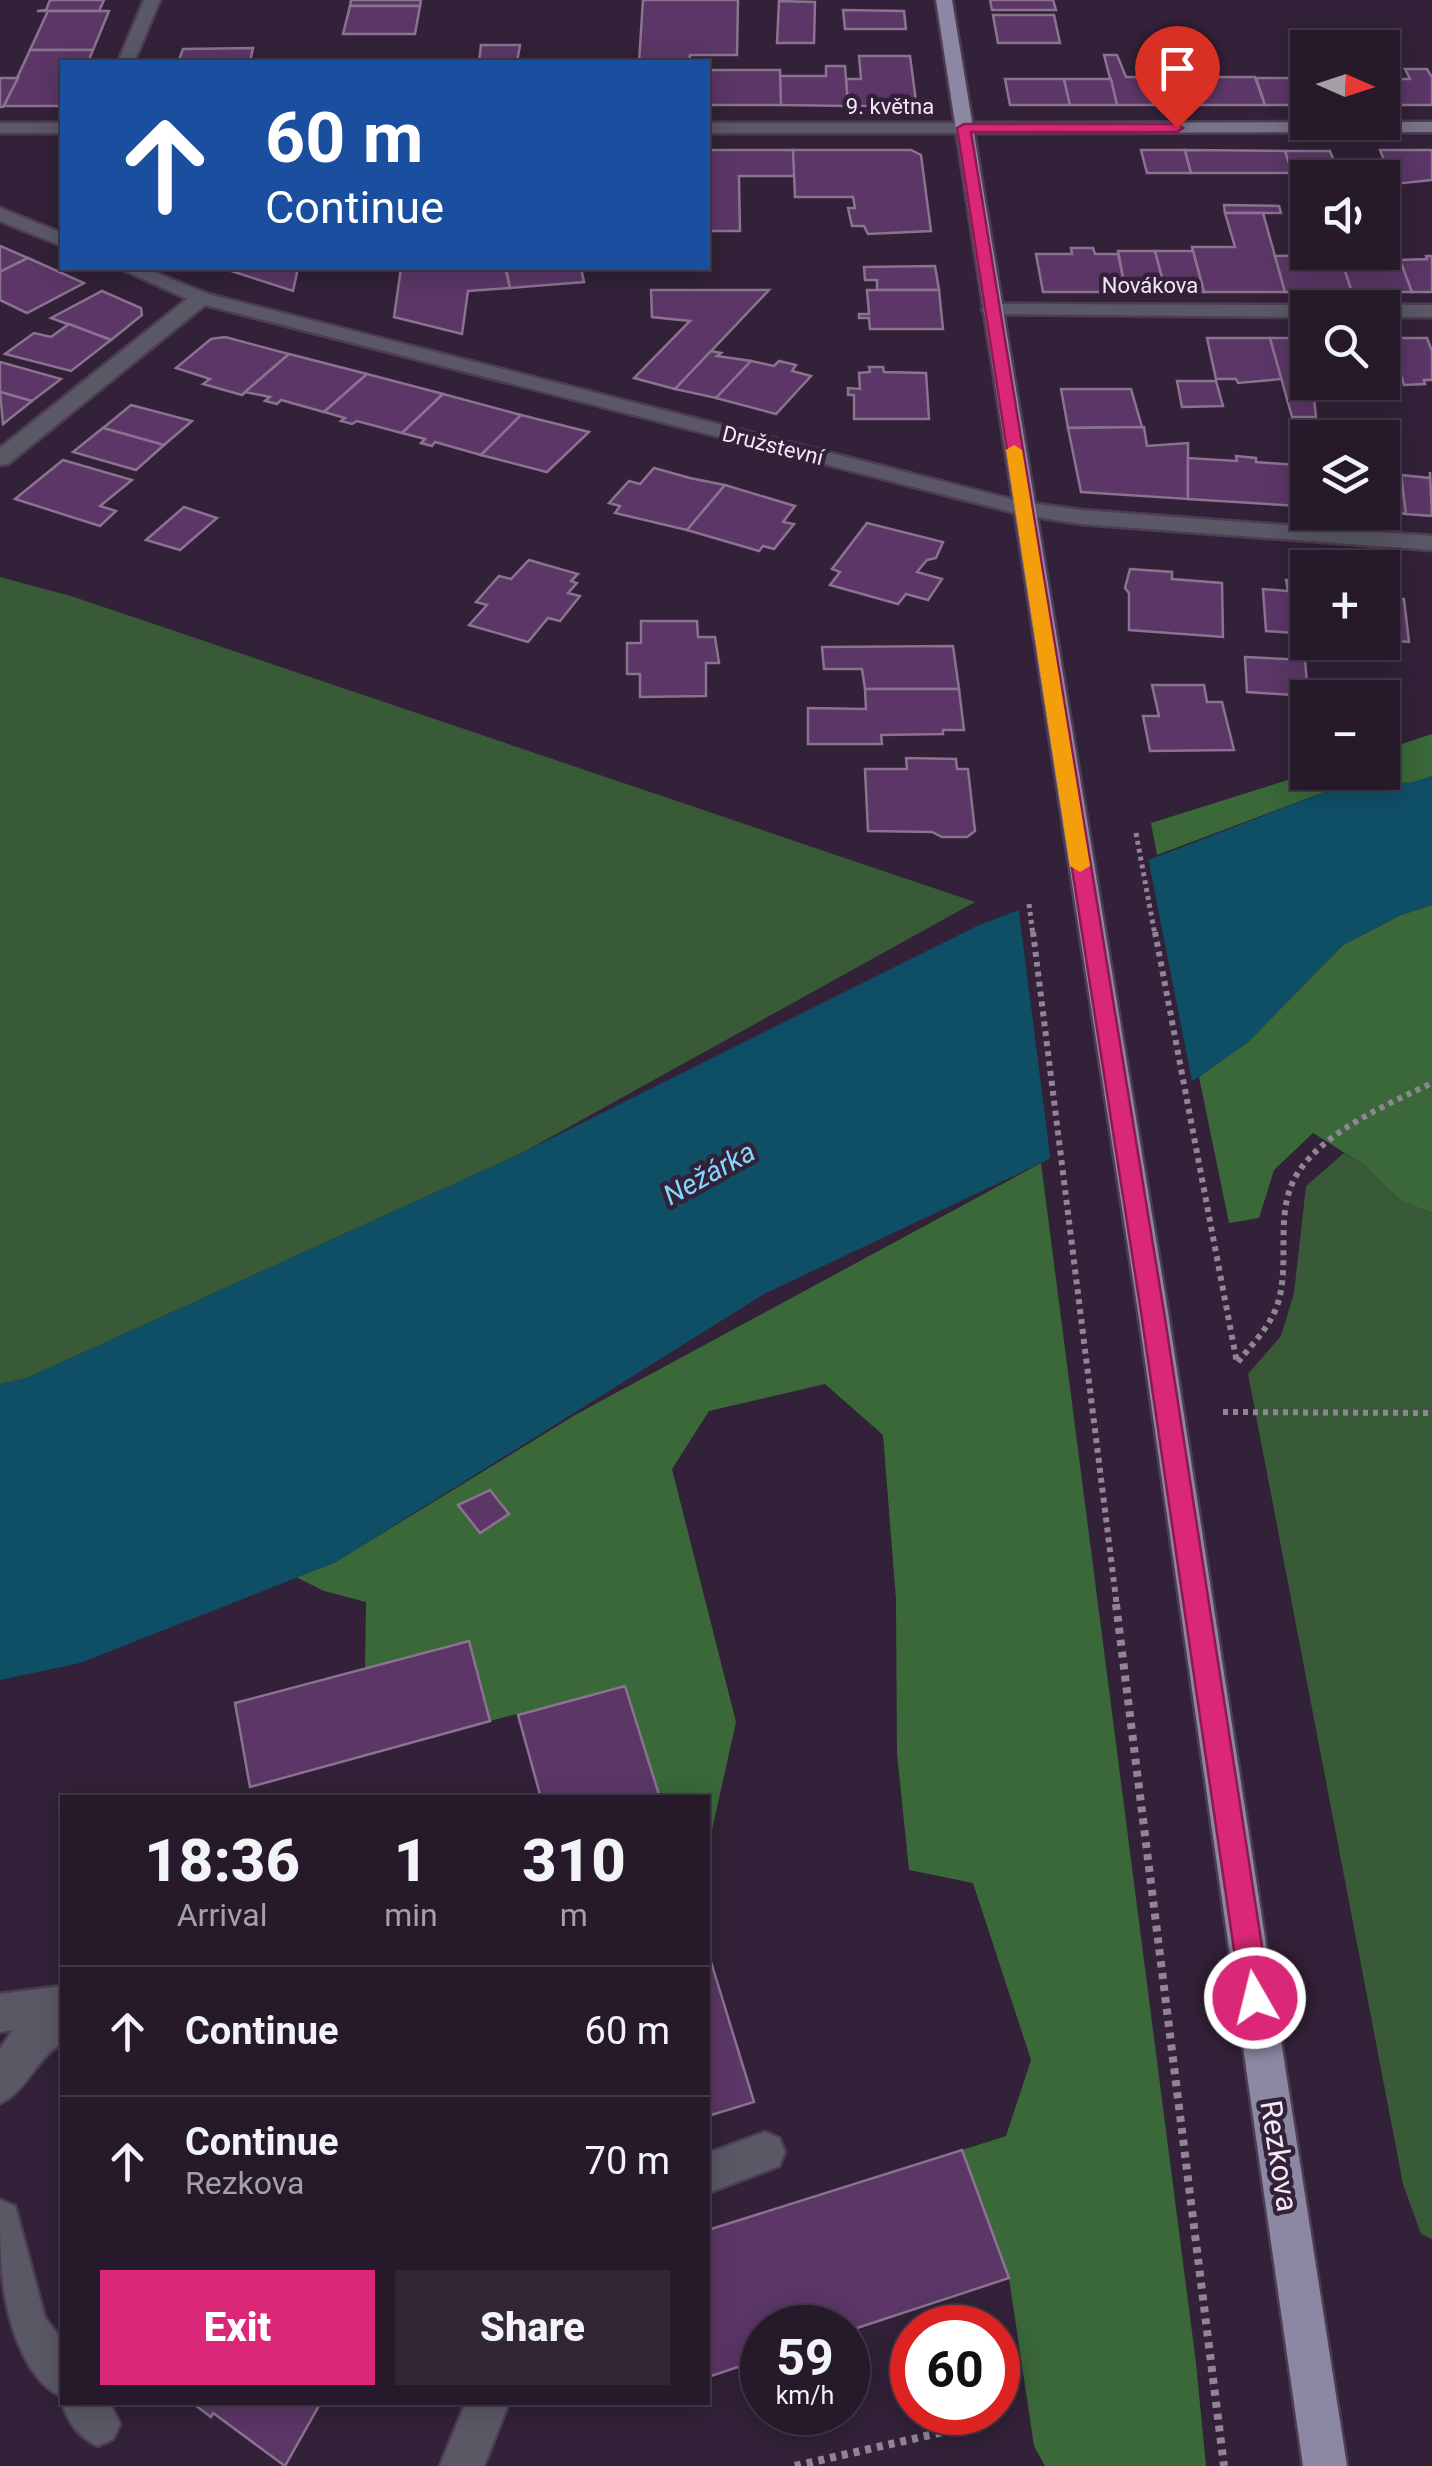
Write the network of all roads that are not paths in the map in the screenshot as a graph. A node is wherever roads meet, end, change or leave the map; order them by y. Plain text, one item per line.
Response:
1 (152, 0) edge
2 (944, 0) edge
3 (127, 60) edge
4 (1432, 127) edge
5 (0, 128) edge
6 (60, 128) edge
7 (710, 128) edge
8 (964, 128) junction
9 (0, 214) edge
10 (60, 239) edge
11 (133, 270) edge
12 (200, 298) junction
13 (992, 310) junction
14 (1290, 311) edge
15 (1400, 311) edge
16 (1432, 311) edge
17 (0, 459) edge
18 (1023, 508) junction
19 (1432, 543) edge
20 (60, 2005) edge
21 (0, 2013) edge
22 (60, 2022) edge
23 (0, 2083) edge
24 (765, 2152) dead end
25 (710, 2172) edge
26 (0, 2221) edge
27 (60, 2372) edge
28 (487, 2405) edge
29 (462, 2466) edge
30 (1325, 2466) edge

1 - 3 street
2 - 8 main road
4 - 8 main road, 9. května
5 - 6 street
7 - 8 street, 9. května
8 - 13 main road
9 - 10 street
11 - 12 street, Družstevní
12 - 17 street
12 - 18 street, Družstevní
13 - 14 street, Novákova
13 - 18 main road
15 - 16 street
18 - 19 street, Družstevní
18 - 30 main road, Rezkova
20 - 21 street
22 - 23 street
24 - 25 street
26 - 27 street
28 - 29 street

